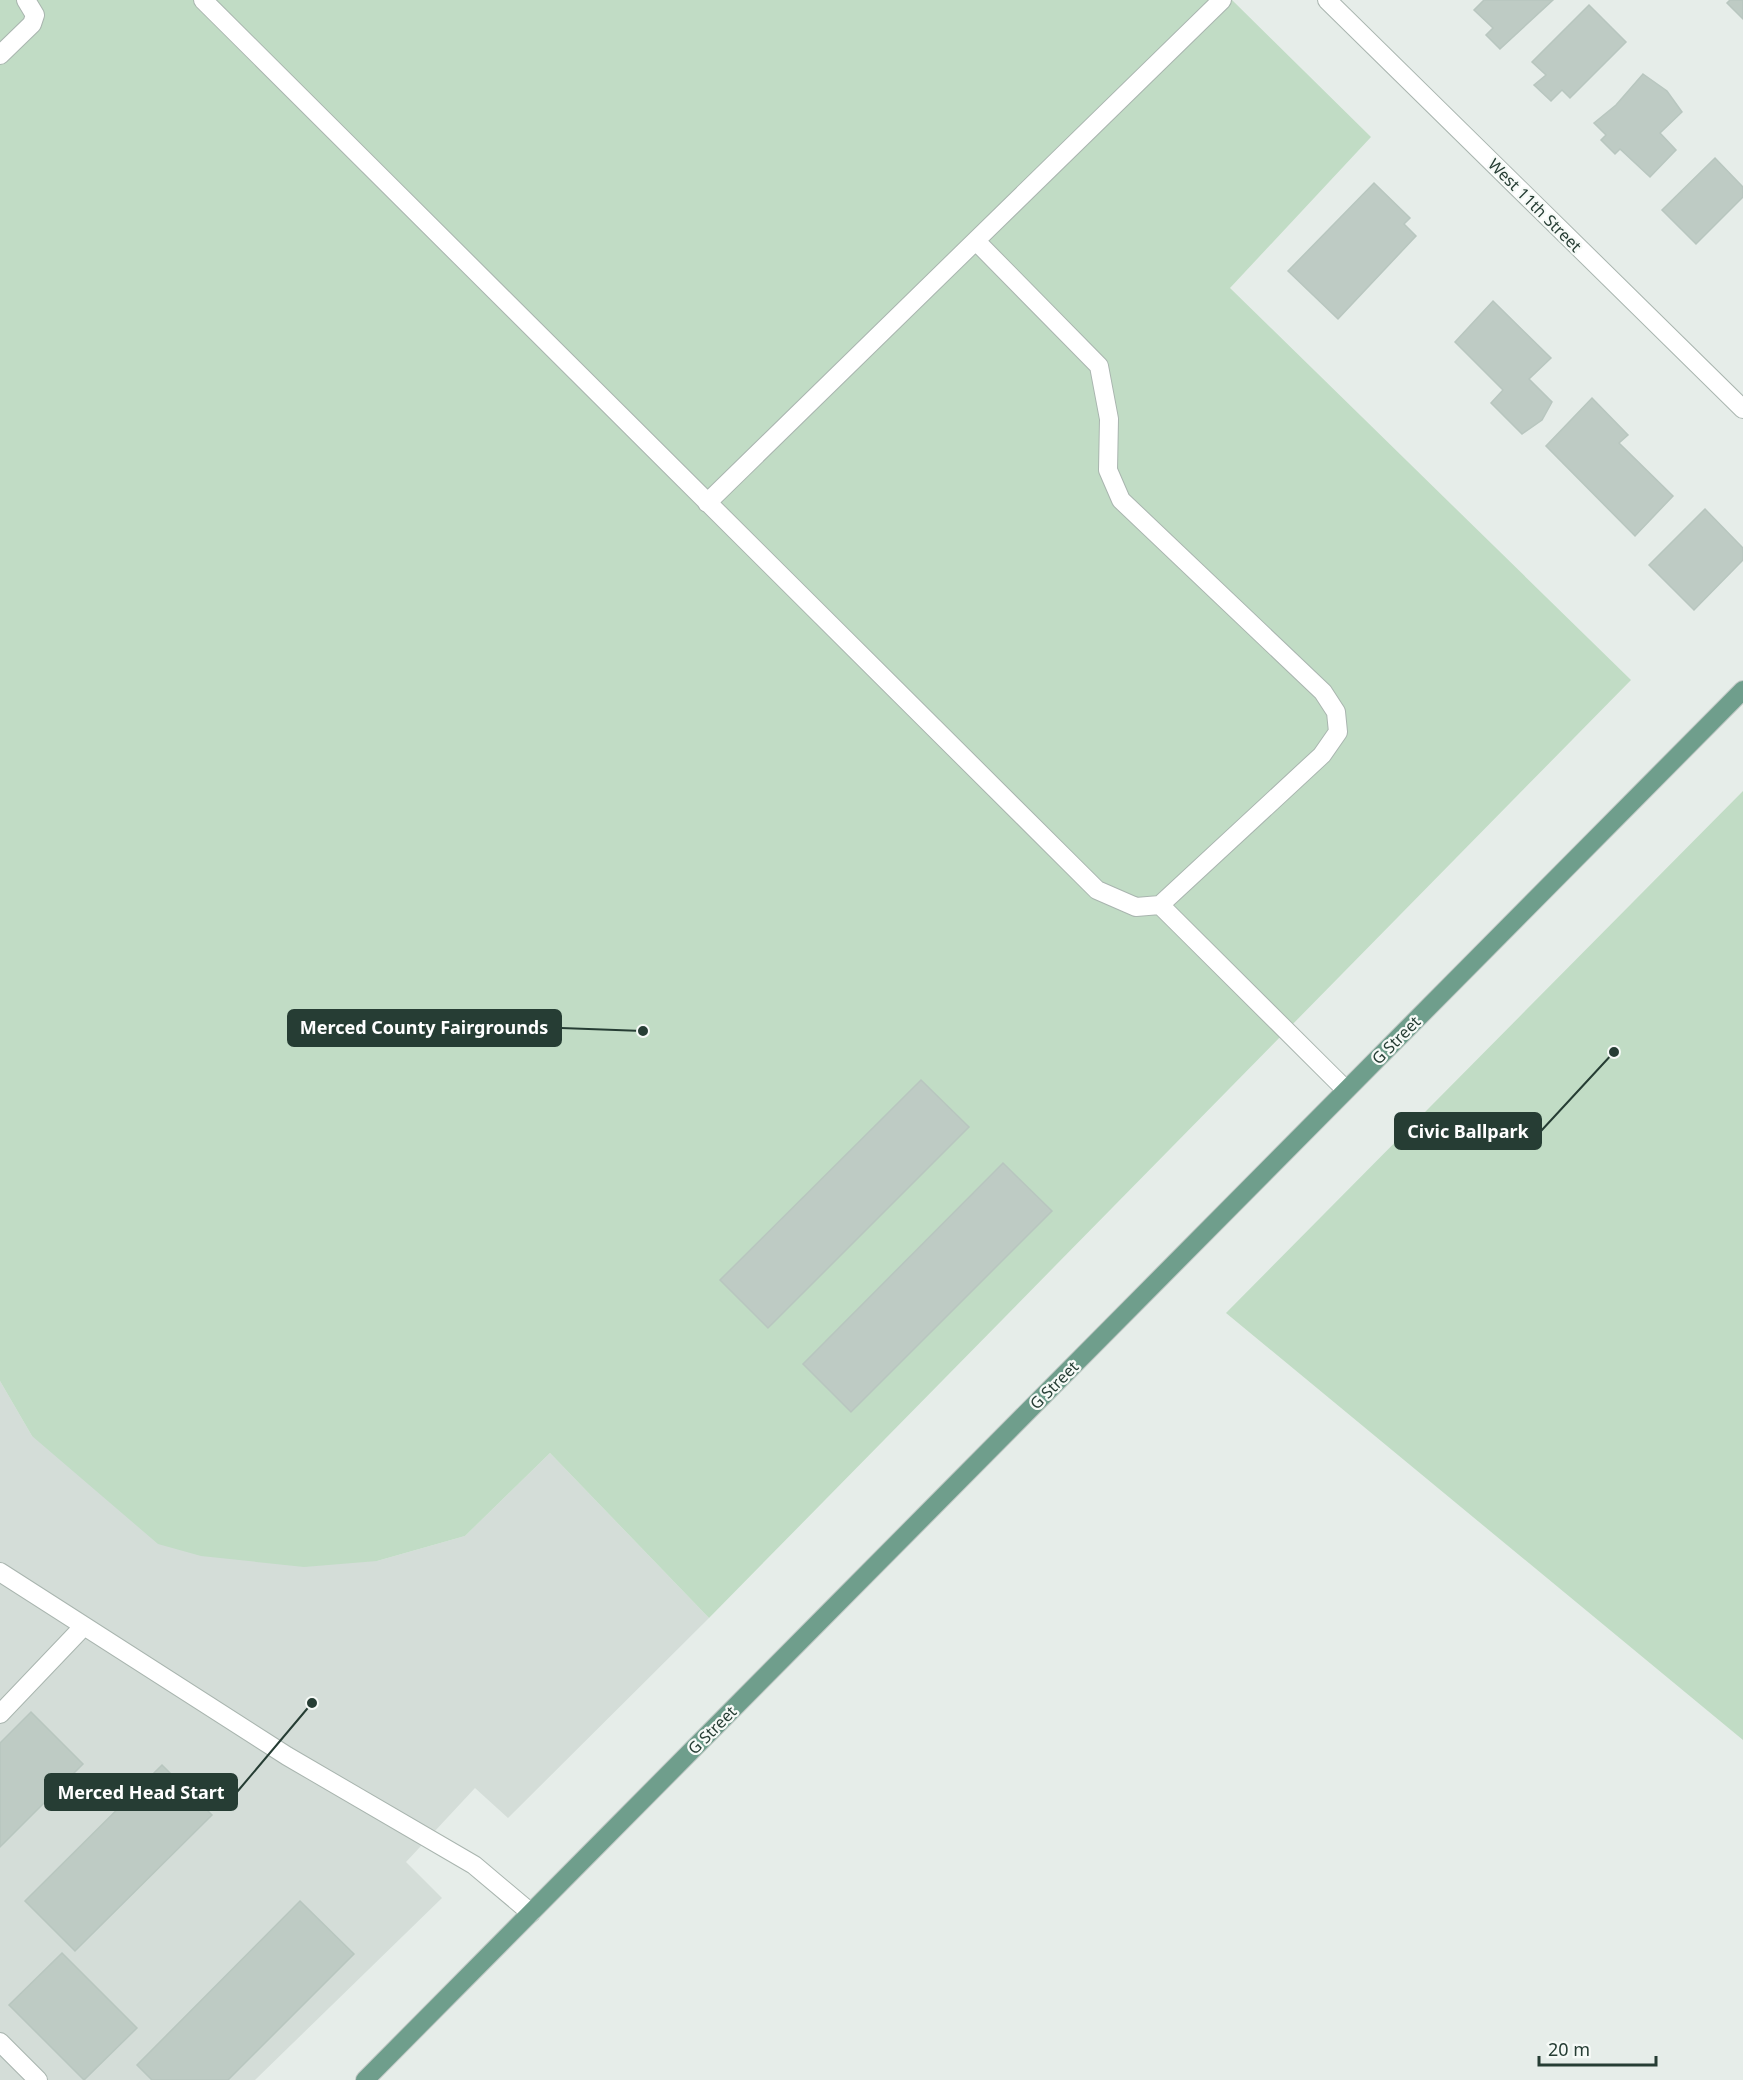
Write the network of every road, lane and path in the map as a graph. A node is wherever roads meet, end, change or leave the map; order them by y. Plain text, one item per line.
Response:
1 (26, 0) edge
2 (203, 0) edge
3 (1222, 0) edge
4 (1327, 0) edge
5 (0, 55) edge
6 (976, 241) junction
7 (1743, 409) edge
8 (707, 503) junction
9 (1743, 690) edge
10 (1160, 905) junction
11 (1346, 1090) junction
12 (0, 1572) edge
13 (83, 1626) junction
14 (0, 1714) edge
15 (531, 1913) junction
16 (0, 2042) edge
17 (38, 2080) edge
18 (365, 2080) edge

1 - 5 street
2 - 8 street
3 - 6 street
4 - 7 street, West 11th Street
6 - 8 street
6 - 10 street
8 - 10 street
9 - 11 main road, G Street
10 - 11 street
11 - 15 main road, G Street
12 - 13 street
13 - 14 street
13 - 15 street
15 - 18 main road, G Street
16 - 17 street

